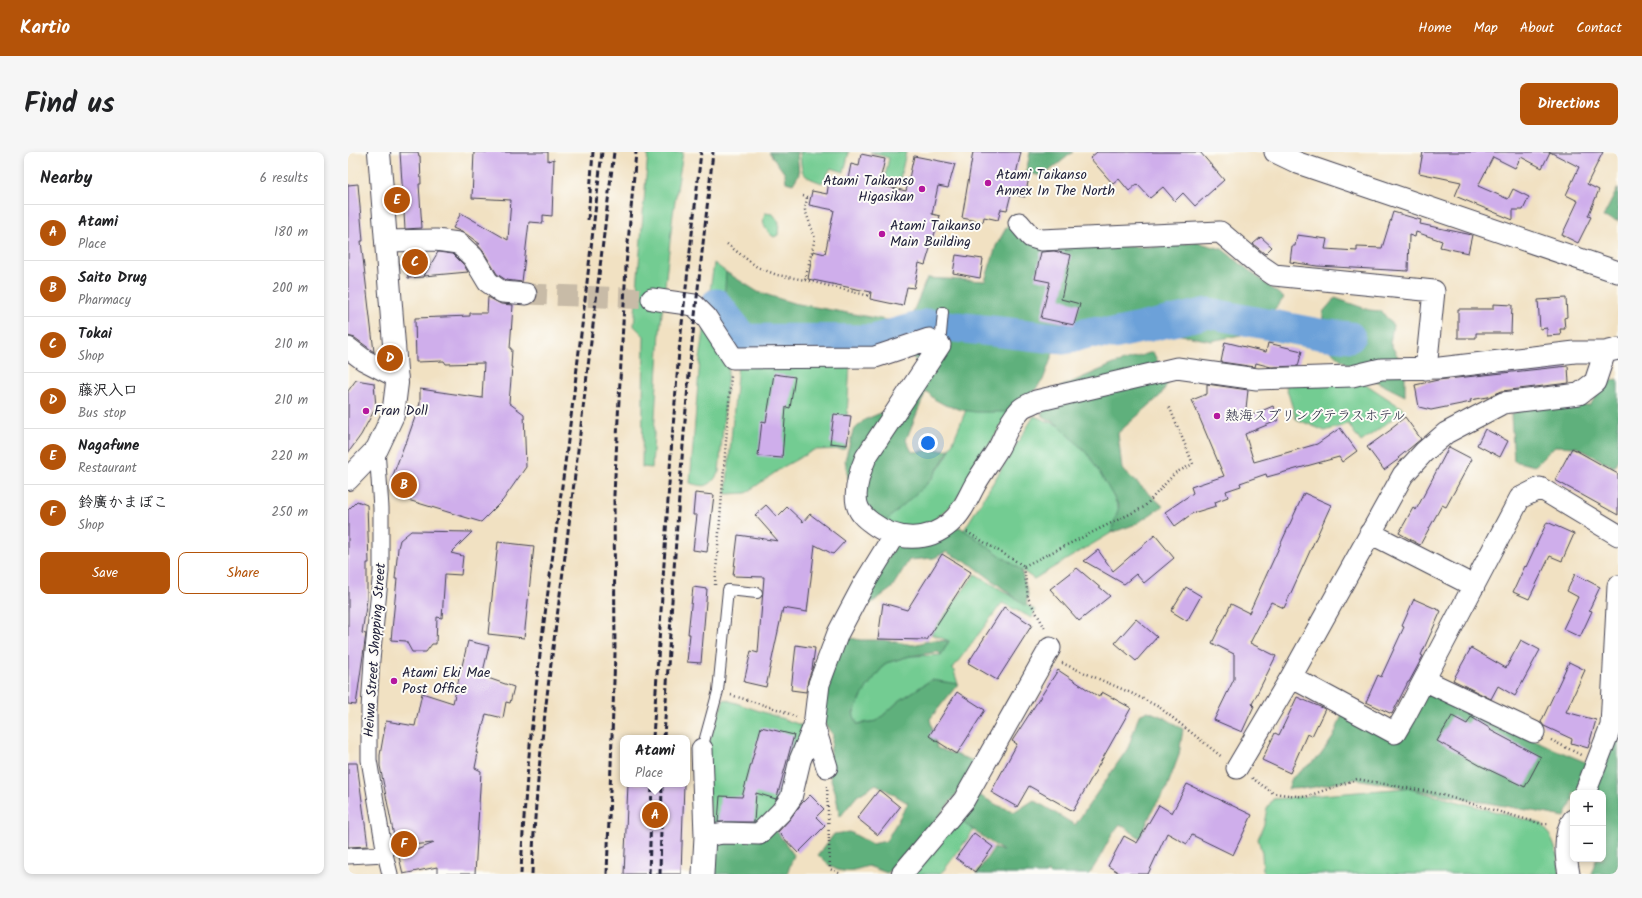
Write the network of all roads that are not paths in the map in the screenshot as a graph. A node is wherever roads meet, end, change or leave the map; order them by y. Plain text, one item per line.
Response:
1 (379, 152) edge
2 (1275, 152) edge
3 (1019, 223) dead end
4 (386, 241) junction
5 (1618, 272) edge
6 (526, 294) tunnel mouth
7 (652, 300) tunnel mouth
8 (943, 312) dead end
9 (940, 345) junction
10 (348, 348) edge
11 (1612, 350) edge
12 (1426, 369) junction
13 (397, 377) junction
14 (377, 449) junction
15 (348, 479) edge
16 (1370, 533) junction
17 (894, 534) junction
18 (1618, 535) edge
19 (1474, 586) junction
20 (1618, 586) edge
21 (756, 593) dead end
22 (1047, 644) road end
23 (1291, 677) junction
24 (1424, 680) junction
25 (1615, 723) edge
26 (814, 726) junction
27 (1534, 732) road end
28 (702, 749) joint
29 (827, 767) road end
30 (1237, 768) road end
31 (1586, 790) edge
32 (1571, 826) edge
33 (705, 836) junction
34 (385, 854) junction
35 (348, 856) edge
36 (390, 874) edge
37 (703, 874) edge
38 (902, 874) edge
39 (1569, 874) edge

1 - 4 street
2 - 5 street
3 - 12 street
4 - 6 street
4 - 13 street
7 - 9 street
8 - 9 lane
9 - 17 street
10 - 13 street
11 - 12 street
11 - 16 street
12 - 17 street
13 - 14 street
14 - 15 street
14 - 34 street, Heiwa Street Shopping Street
16 - 19 street
16 - 23 street
17 - 26 street
18 - 19 street
19 - 24 street
20 - 25 street
21 - 28 lane
22 - 38 street
23 - 24 street
23 - 30 street
24 - 27 street
25 - 31 street
26 - 29 street
26 - 33 street
28 - 33 street
32 - 39 street
33 - 37 street
34 - 35 street
34 - 36 street, Heiwa Street Shopping Street

